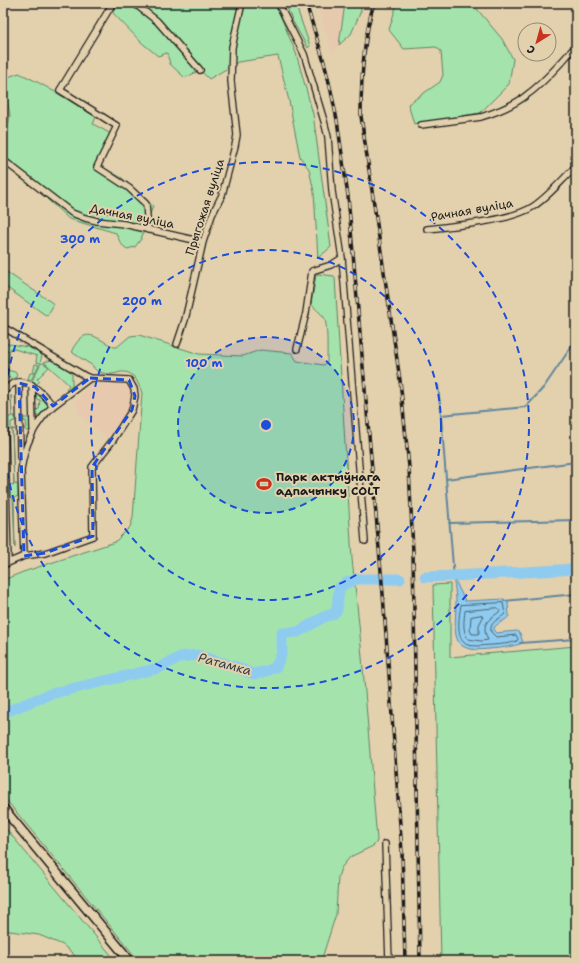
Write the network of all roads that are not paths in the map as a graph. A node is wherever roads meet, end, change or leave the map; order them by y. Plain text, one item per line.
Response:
1 (113, 3) edge
2 (134, 3) edge
3 (242, 3) edge
4 (278, 3) edge
5 (576, 46) edge
6 (200, 70) dead end
7 (422, 124) dead end
8 (3, 160) edge
9 (576, 166) edge
10 (148, 230) junction
11 (426, 230) dead end
12 (203, 242) junction
13 (342, 258) junction
14 (3, 327) edge
15 (177, 344) dead end
16 (297, 349) dead end
17 (90, 378) junction
18 (19, 382) junction
19 (32, 385) junction
20 (53, 406) junction
21 (34, 430) junction
22 (21, 471) junction
23 (365, 541) dead end
24 (24, 556) junction
25 (6, 564) edge
26 (3, 808) edge
27 (385, 844) dead end
28 (130, 961) edge
29 (389, 961) edge

1 - 10 street
2 - 6 street
3 - 12 street, Прыгожая вуліца
4 - 13 street
5 - 7 street
8 - 10 street, Дачная вуліца
9 - 11 street, Рачная вуліца
10 - 12 street, Дачная вуліца
12 - 15 street, Прыгожая вуліца
13 - 16 street
13 - 23 street
14 - 17 street
17 - 20 street
17 - 24 street
18 - 19 street
18 - 22 street
18 - 25 street
19 - 20 street
19 - 21 street
20 - 21 street
21 - 22 street
22 - 24 street
24 - 25 street
26 - 28 street
27 - 29 street

